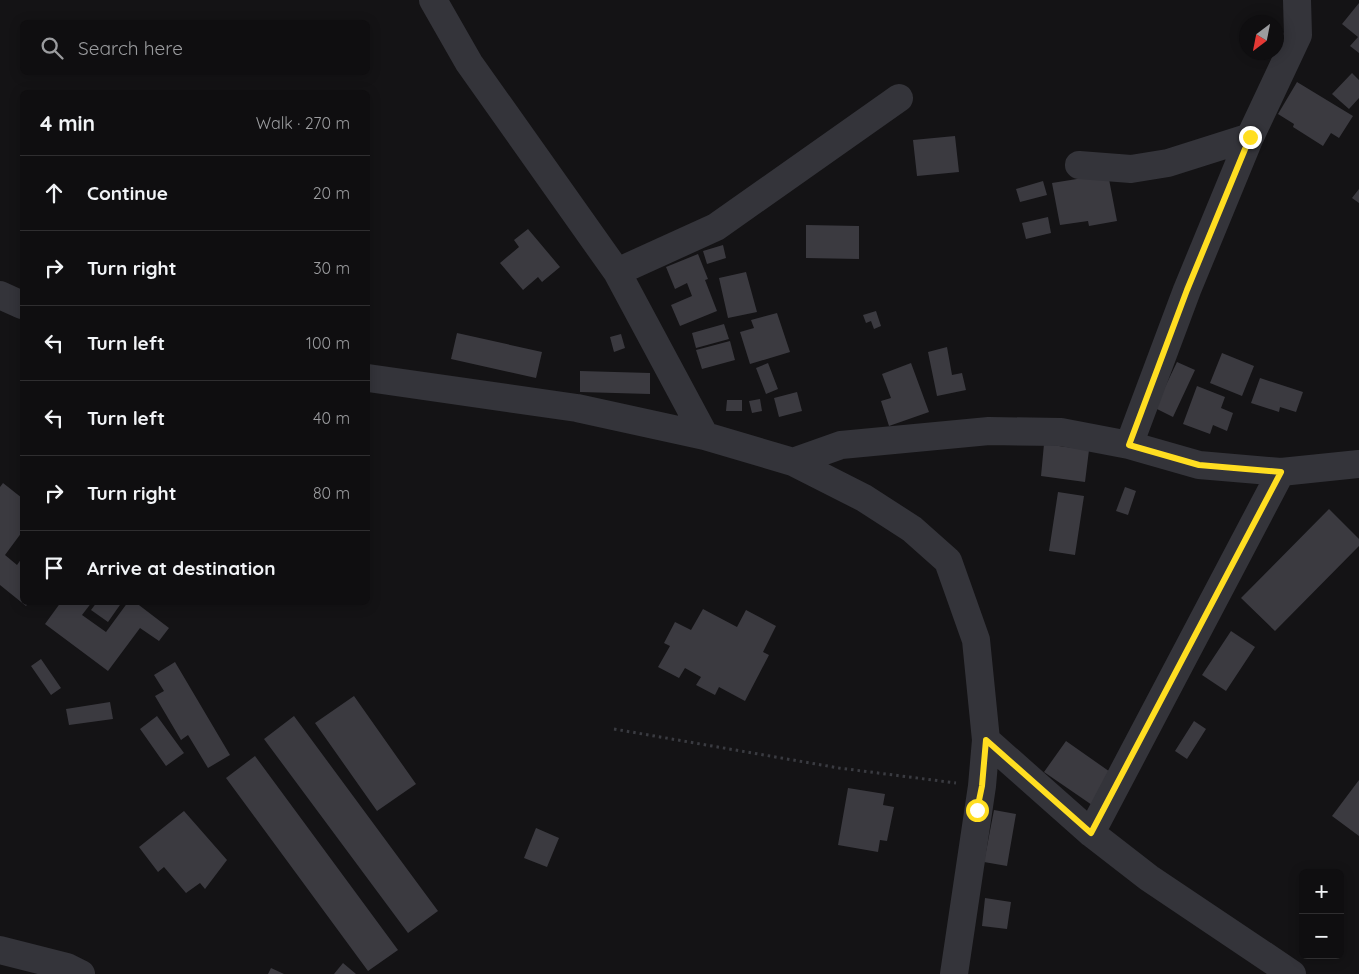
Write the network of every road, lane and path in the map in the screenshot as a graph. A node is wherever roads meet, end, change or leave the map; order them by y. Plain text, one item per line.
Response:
1 (433, 0) edge
2 (1298, 0) edge
3 (899, 98) dead end
4 (1250, 137) junction
5 (1079, 165) dead end
6 (617, 272) junction
7 (0, 295) edge
8 (20, 304) edge
9 (370, 378) edge
10 (705, 436) junction
11 (1129, 445) junction
12 (793, 462) junction
13 (1359, 464) edge
14 (1281, 472) junction
15 (614, 728) dead end
16 (986, 740) junction
17 (982, 786) junction
18 (1091, 833) junction
19 (0, 950) edge
20 (81, 974) edge
21 (954, 974) edge
22 (1292, 974) edge

1 - 6 street
2 - 4 street
3 - 6 street
4 - 5 street
4 - 11 street
6 - 10 street
7 - 8 street
9 - 10 street
10 - 12 street
11 - 12 street
11 - 14 street
12 - 16 street
13 - 14 street
14 - 18 street
15 - 17 path
16 - 17 street
16 - 18 street
17 - 21 street
18 - 22 street
19 - 20 street

